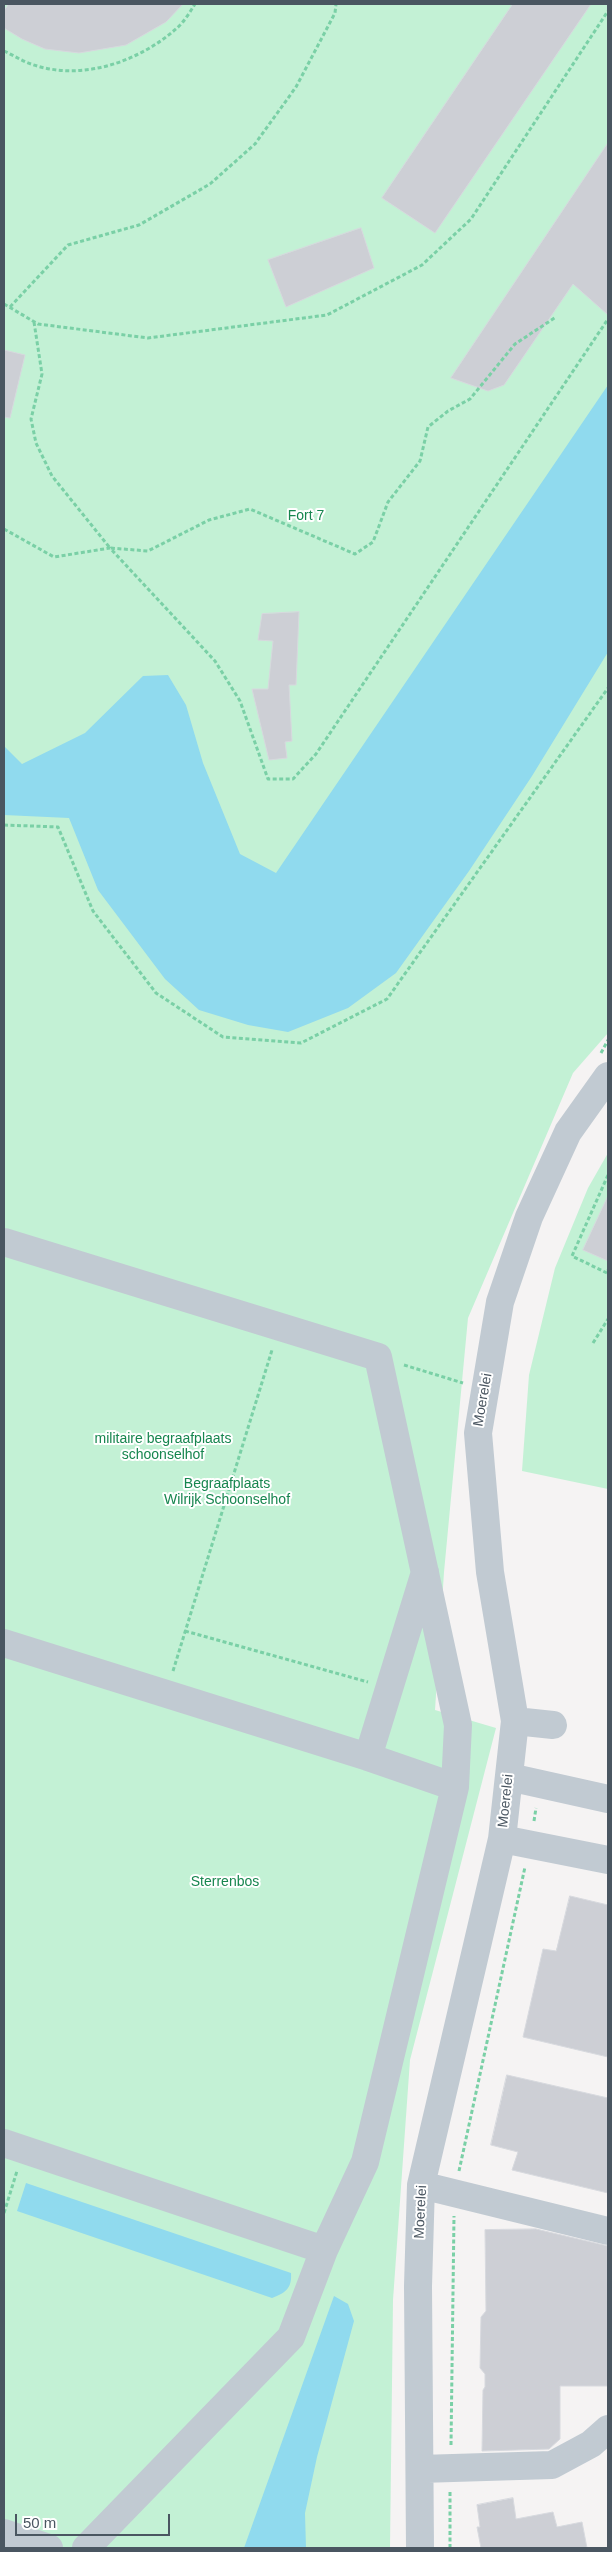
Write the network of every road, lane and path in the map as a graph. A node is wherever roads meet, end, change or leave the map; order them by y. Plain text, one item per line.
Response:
1 (195, 4) edge
2 (336, 4) edge
3 (608, 11) edge
4 (4, 51) edge
5 (4, 304) edge
6 (10, 308) junction
7 (556, 317) dead end
8 (608, 319) edge
9 (34, 322) junction
10 (4, 530) edge
11 (110, 548) junction
12 (608, 688) edge
13 (4, 825) edge
14 (608, 1076) edge
15 (608, 1175) edge
16 (4, 1242) edge
17 (608, 1270) edge
18 (608, 1319) edge
19 (279, 1328) junction
20 (593, 1344) dead end
21 (378, 1357) junction
22 (485, 1389) junction
23 (425, 1570) junction
24 (185, 1631) junction
25 (4, 1643) edge
26 (390, 1688) junction
27 (166, 1695) junction
28 (515, 1722) junction
29 (553, 1725) dead end
30 (368, 1757) junction
31 (508, 1777) junction
32 (455, 1788) junction
33 (608, 1800) edge
34 (502, 1839) junction
35 (608, 1860) edge
36 (13, 2146) edge
37 (421, 2185) junction
38 (4, 2214) edge
39 (608, 2231) edge
40 (324, 2250) junction
41 (608, 2429) edge
42 (420, 2469) junction
43 (4, 2533) edge
44 (49, 2548) edge
45 (86, 2548) edge
46 (420, 2548) edge

1 - 4 path
2 - 6 path
3 - 9 path
5 - 6 path
6 - 9 path
7 - 11 path
8 - 11 path
9 - 11 path
10 - 11 path
12 - 13 path
14 - 22 street, Moerelei
15 - 17 path
16 - 19 street
18 - 20 path
19 - 21 street
19 - 24 path
21 - 22 path
21 - 23 street
22 - 28 street, Moerelei
23 - 26 street
23 - 32 street
24 - 26 path
24 - 27 path
25 - 27 street
26 - 30 street
27 - 30 street
28 - 29 street
28 - 31 street, Moerelei
30 - 32 street
31 - 33 street
31 - 34 street, Moerelei
32 - 40 street
34 - 35 street
34 - 37 street, Moerelei
36 - 38 path
36 - 40 street
37 - 39 street
37 - 42 street, Moerelei
40 - 45 street
41 - 42 street
42 - 46 street, Moerelei
43 - 44 street

